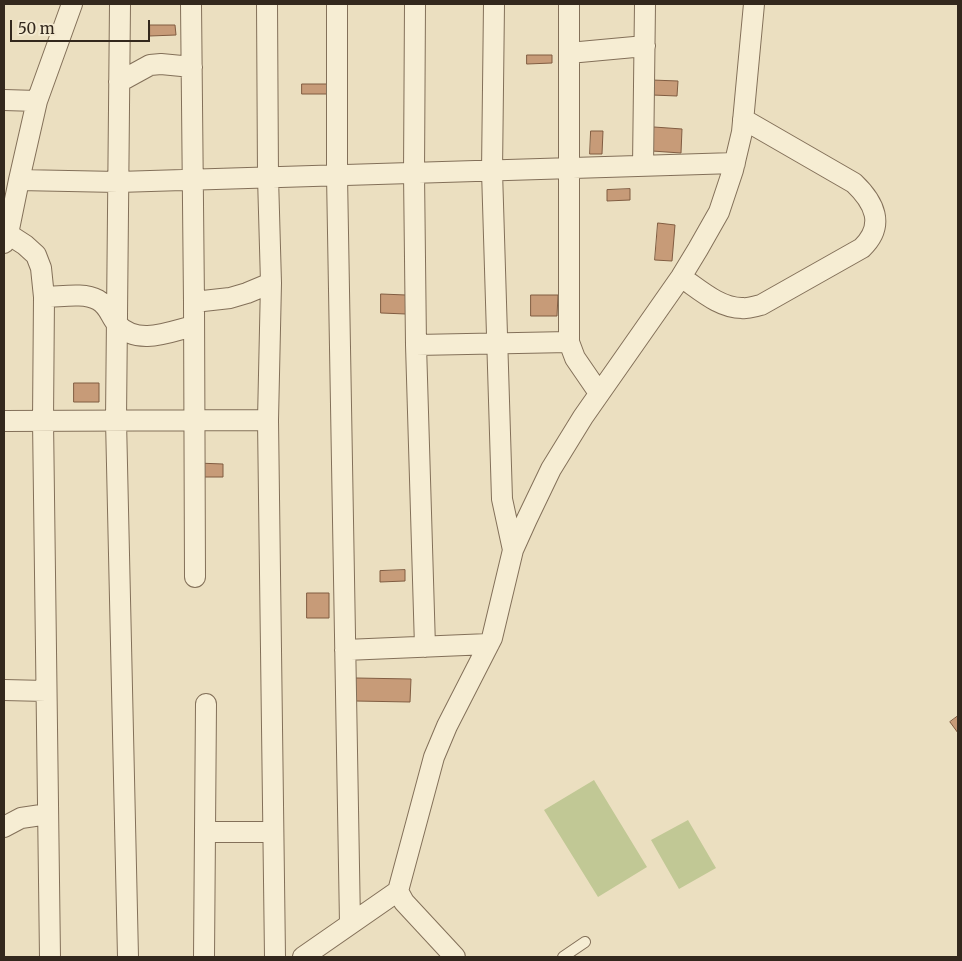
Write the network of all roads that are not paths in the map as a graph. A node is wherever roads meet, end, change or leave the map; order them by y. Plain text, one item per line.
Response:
1 (72, 4) edge
2 (120, 4) edge
3 (191, 4) edge
4 (267, 4) edge
5 (337, 4) edge
6 (415, 4) edge
7 (494, 4) edge
8 (569, 4) edge
9 (645, 4) edge
10 (754, 4) edge
11 (645, 46) junction
12 (569, 53) junction
13 (192, 67) junction
14 (119, 82) junction
15 (4, 100) edge
16 (37, 101) junction
17 (743, 120) junction
18 (735, 163) junction
19 (643, 166) junction
20 (569, 168) junction
21 (492, 171) junction
22 (414, 173) junction
23 (337, 175) junction
24 (268, 177) junction
25 (20, 180) junction
26 (193, 180) junction
27 (118, 182) junction
28 (6, 239) edge
29 (681, 277) junction
30 (271, 283) junction
31 (44, 297) junction
32 (194, 302) junction
33 (116, 322) junction
34 (193, 326) junction
35 (569, 342) junction
36 (497, 343) junction
37 (416, 345) junction
38 (599, 394) junction
39 (43, 420) junction
40 (116, 420) junction
41 (194, 420) junction
42 (268, 420) junction
43 (4, 421) edge
44 (513, 550) junction
45 (195, 577) dead end
46 (489, 644) junction
47 (425, 647) junction
48 (345, 650) junction
49 (4, 690) edge
50 (46, 691) junction
51 (206, 704) dead end
52 (48, 814) junction
53 (4, 827) edge
54 (205, 832) junction
55 (273, 832) junction
56 (398, 891) junction
57 (350, 923) junction
58 (586, 942) dead end
59 (50, 957) edge
60 (128, 957) edge
61 (204, 957) edge
62 (275, 957) edge
63 (303, 957) edge
64 (455, 957) edge
65 (563, 957) edge

1 - 16 street
2 - 14 street
3 - 13 street
4 - 24 street
5 - 23 street
6 - 22 street
7 - 21 street
8 - 12 street
9 - 11 street
10 - 17 street
11 - 12 street
11 - 19 street
12 - 20 street
13 - 14 street
13 - 26 street
14 - 27 street
15 - 16 street
16 - 25 street
17 - 18 street
17 - 29 street
18 - 19 street
18 - 29 street
19 - 20 street
20 - 21 street
20 - 35 street
21 - 22 street
21 - 36 street
22 - 23 street
22 - 37 street
23 - 24 street
23 - 48 street
24 - 26 street
24 - 30 street
25 - 27 street
25 - 28 street
26 - 27 street
26 - 32 street
27 - 33 street
28 - 31 street
29 - 38 street
30 - 32 street
30 - 42 street
31 - 33 street
31 - 39 street
32 - 34 street
33 - 34 street
33 - 40 street
34 - 41 street
35 - 36 street
35 - 38 street
36 - 37 street
36 - 44 street
37 - 47 street
38 - 44 street
39 - 40 street
39 - 43 street
39 - 50 street
40 - 41 street
40 - 60 street
41 - 42 street
41 - 45 street
42 - 55 street
44 - 46 street
46 - 47 street
46 - 56 street
47 - 48 street
48 - 57 street
49 - 50 street
50 - 52 street
51 - 54 street
52 - 53 street
52 - 59 street
54 - 55 street
54 - 61 street
55 - 62 street
56 - 57 street
56 - 64 street
57 - 63 street
58 - 65 lane

